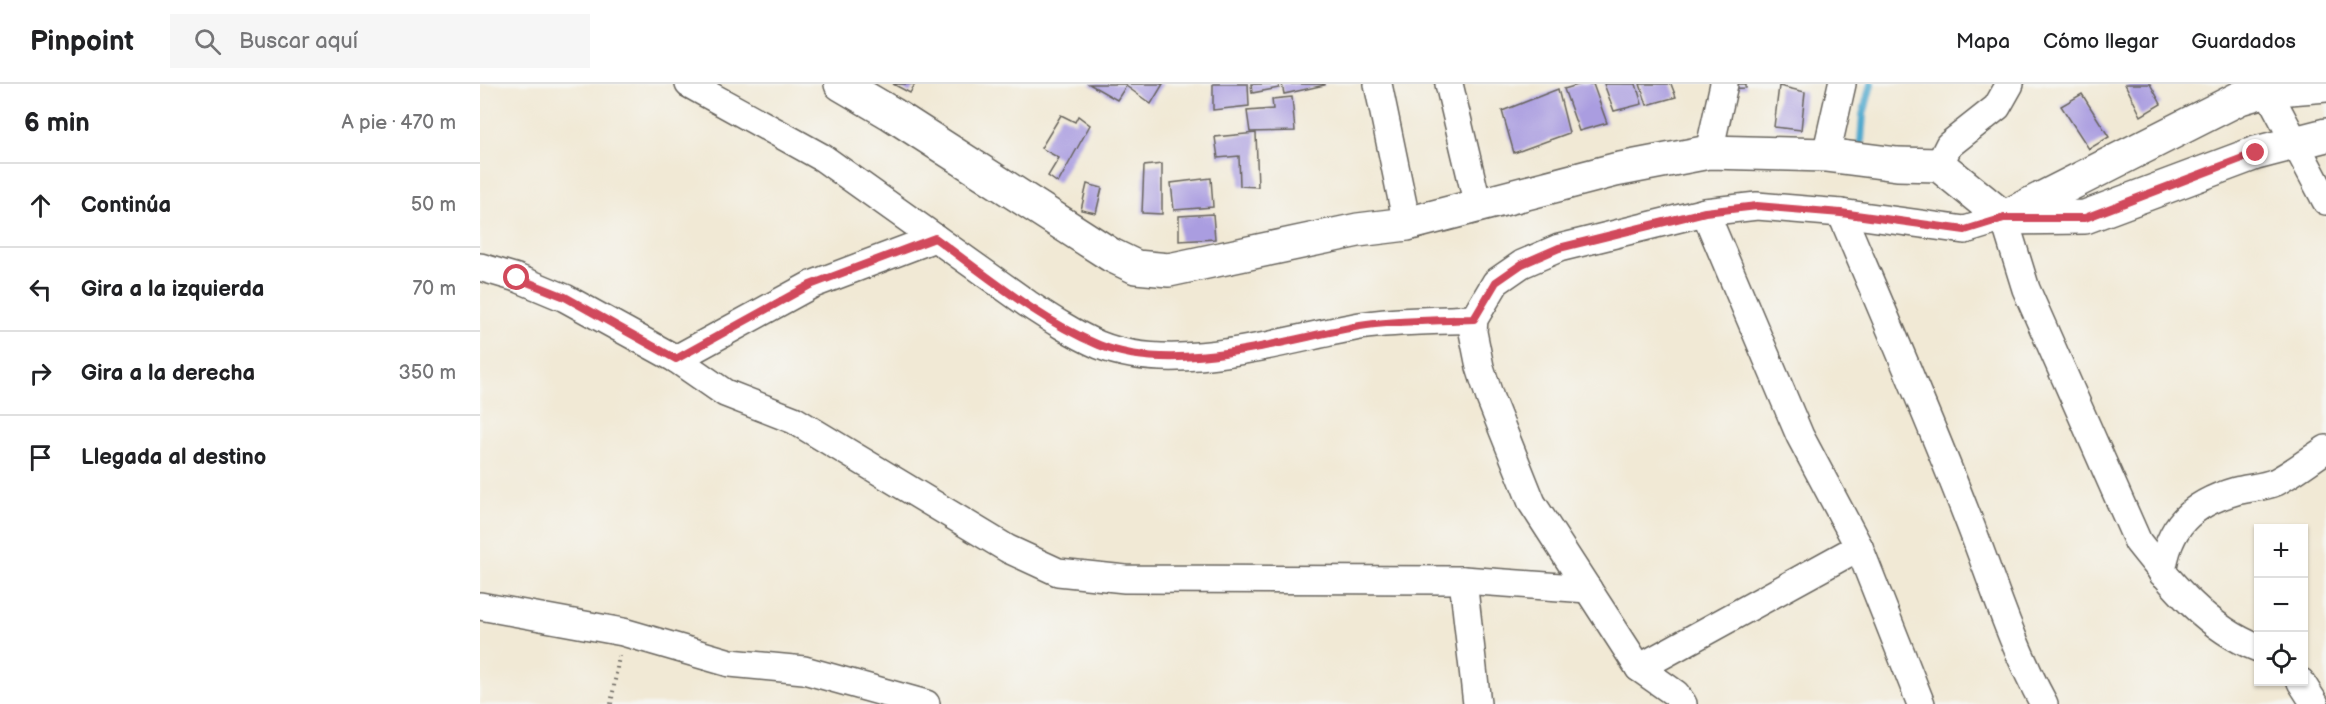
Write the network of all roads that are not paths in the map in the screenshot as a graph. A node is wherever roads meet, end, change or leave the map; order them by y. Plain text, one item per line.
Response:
1 (689, 84) edge
2 (841, 84) edge
3 (1378, 84) edge
4 (1449, 84) edge
5 (1724, 84) edge
6 (1842, 84) edge
7 (2010, 84) edge
8 (2326, 85) edge
9 (2265, 87) edge
10 (2311, 138) edge
11 (1709, 152) junction
12 (1826, 155) junction
13 (1939, 165) junction
14 (2326, 201) edge
15 (1478, 207) junction
16 (1705, 212) junction
17 (1841, 213) junction
18 (2004, 218) junction
19 (1407, 224) junction
20 (935, 238) junction
21 (480, 267) edge
22 (1474, 319) junction
23 (676, 359) junction
24 (2326, 449) edge
25 (1859, 547) junction
26 (2162, 573) junction
27 (1464, 580) junction
28 (1588, 589) junction
29 (480, 606) edge
30 (2254, 646) edge
31 (1639, 668) junction
32 (2304, 686) edge
33 (926, 704) edge
34 (1477, 704) edge
35 (1683, 704) edge
36 (1921, 704) edge
37 (2044, 704) edge
38 (2315, 704) edge

1 - 20 street
2 - 19 street
3 - 19 street
4 - 15 street
5 - 11 street
6 - 12 street
7 - 13 street
8 - 9 street
9 - 10 street
9 - 18 street
10 - 14 street
10 - 18 street
11 - 12 street
11 - 15 street
12 - 13 street
13 - 18 street
15 - 19 street
16 - 17 street
16 - 22 street
16 - 25 street
17 - 18 street
17 - 37 street
18 - 26 street
20 - 22 street
20 - 23 street
21 - 23 street
22 - 28 street
23 - 27 street
24 - 26 street
25 - 31 street
25 - 36 street
26 - 30 street
27 - 28 street
27 - 34 street
28 - 31 street
29 - 33 street
31 - 35 street
32 - 38 street

